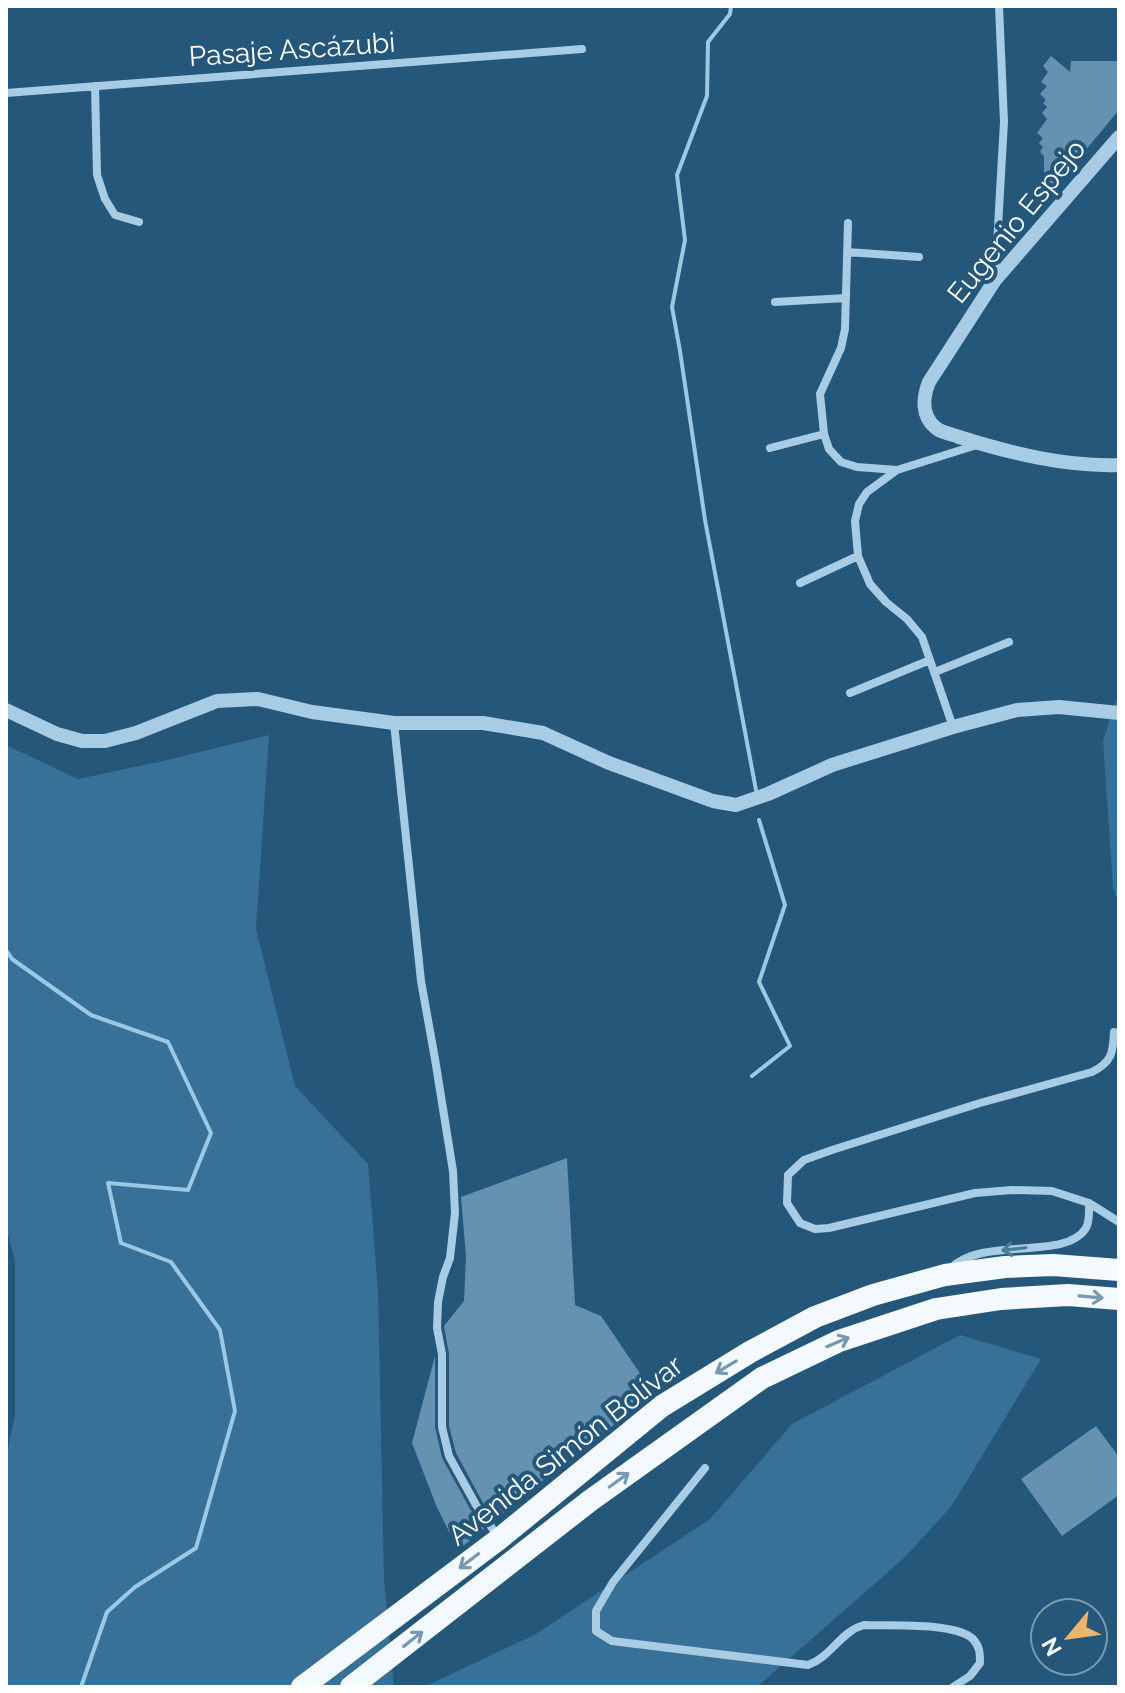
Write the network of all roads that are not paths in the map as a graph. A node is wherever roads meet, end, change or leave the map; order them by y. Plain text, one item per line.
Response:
1 (999, 6) edge
2 (582, 49) dead end
3 (95, 86) junction
4 (6, 93) edge
5 (1119, 137) edge
6 (139, 222) dead end
7 (848, 223) dead end
8 (847, 252) junction
9 (919, 257) dead end
10 (995, 280) junction
11 (846, 298) junction
12 (775, 302) dead end
13 (824, 434) junction
14 (981, 444) junction
15 (770, 448) dead end
16 (1119, 465) edge
17 (897, 470) junction
18 (858, 556) junction
19 (800, 583) dead end
20 (1009, 642) dead end
21 (930, 660) junction
22 (935, 672) junction
23 (850, 693) dead end
24 (6, 710) edge
25 (1119, 713) edge
26 (394, 723) junction
27 (953, 727) junction
28 (1114, 1032) dead end
29 (1089, 1203) junction
30 (1119, 1222) edge
31 (1119, 1270) edge
32 (945, 1275) junction
33 (1119, 1299) edge
34 (705, 1468) dead end
35 (499, 1539) junction
36 (302, 1687) edge
37 (351, 1687) edge
38 (953, 1687) edge

1 - 10 street
2 - 3 street, Pasaje Ascázubi
3 - 4 street, Pasaje Ascázubi
3 - 6 street
5 - 10 street, Eugenio Espejo
7 - 8 street
8 - 9 street
8 - 11 street
10 - 14 street, Eugenio Espejo
11 - 12 street
11 - 13 street
13 - 15 street
13 - 17 street
14 - 16 street, Eugenio Espejo
14 - 17 street
17 - 18 street
18 - 19 street
18 - 21 street
20 - 22 street
21 - 22 street
21 - 23 street
22 - 27 street
24 - 26 street
25 - 27 street
26 - 27 street
26 - 35 street
28 - 29 street
29 - 30 street
29 -> 32 street
31 - 32 highway, Avenida Simón Bolívar
32 -> 35 highway, Avenida Simón Bolívar
37 -> 33 highway, Avenida Simón Bolívar
34 - 38 street
35 -> 36 highway, Avenida Simón Bolívar

